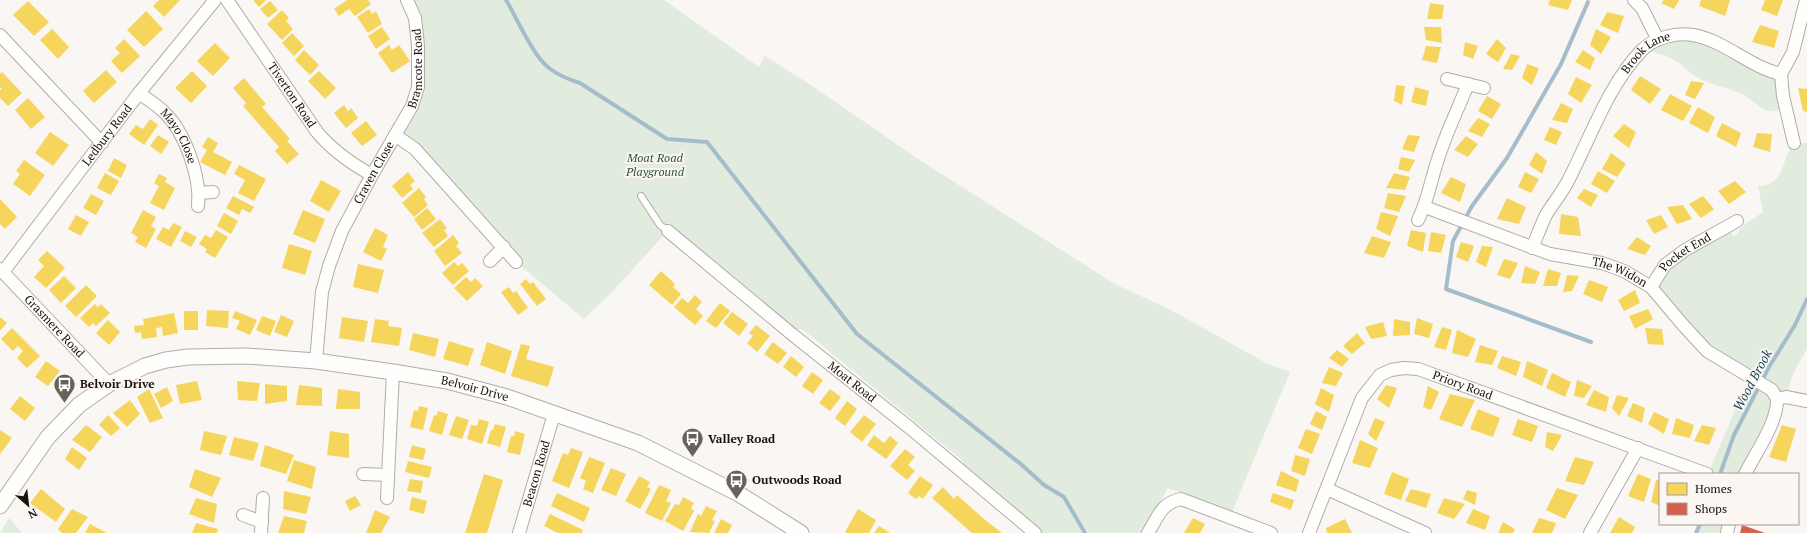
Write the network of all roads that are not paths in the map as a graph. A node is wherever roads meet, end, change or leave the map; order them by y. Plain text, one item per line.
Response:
1 (215, 0) edge
2 (227, 0) edge
3 (407, 0) edge
4 (1634, 0) edge
5 (1806, 0) edge
6 (0, 35) edge
7 (1658, 40) junction
8 (1781, 74) junction
9 (1447, 79) dead end
10 (1468, 84) junction
11 (1484, 88) dead end
12 (139, 93) junction
13 (395, 135) junction
14 (102, 143) junction
15 (1794, 143) dead end
16 (372, 175) junction
17 (213, 192) dead end
18 (199, 193) junction
19 (641, 196) dead end
20 (198, 206) dead end
21 (1425, 206) junction
22 (1418, 220) dead end
23 (1733, 229) dead end
24 (668, 231) joint
25 (504, 247) junction
26 (1532, 248) junction
27 (490, 261) dead end
28 (516, 262) dead end
29 (2, 271) edge
30 (1651, 287) junction
31 (316, 361) junction
32 (393, 372) junction
33 (109, 384) junction
34 (1777, 399) junction
35 (1807, 402) edge
36 (554, 414) junction
37 (1638, 448) junction
38 (1704, 473) edge
39 (1746, 473) edge
40 (363, 474) dead end
41 (388, 475) junction
42 (1327, 489) junction
43 (263, 498) dead end
44 (387, 498) dead end
45 (1, 501) edge
46 (243, 515) dead end
47 (262, 527) edge
48 (519, 533) edge
49 (801, 533) edge
50 (1035, 533) edge
51 (1148, 533) edge
52 (1272, 533) edge
53 (1309, 533) edge
54 (1425, 533) edge
55 (1590, 533) edge

1 - 12 street, Ledbury Road
2 - 16 street, Tiverton Road
3 - 13 street, Bramcote Road
4 - 7 street
5 - 8 street
6 - 14 street
7 - 8 street, Brook Lane
7 - 26 street, Brook Lane
8 - 15 street
9 - 10 street
10 - 11 street
10 - 21 street
12 - 14 street, Ledbury Road
12 - 18 street, Mayo Close
13 - 16 street, Craven Close
13 - 25 street, Craven Close
14 - 29 street, Ledbury Road
16 - 31 street, Craven Close
17 - 18 street
18 - 20 street, Mayo Close
19 - 24 lane
21 - 22 street
21 - 26 street, The Widon
23 - 30 street, Pocket End
24 - 50 street, Moat Road
25 - 27 street
25 - 28 street, Craven Close
26 - 30 street, The Widon
29 - 33 street, Grasmere Road
30 - 34 street, The Widon
31 - 32 street, Belvoir Drive
31 - 33 street, Belvoir Drive
32 - 36 street, Belvoir Drive
32 - 41 street
33 - 45 street, Belvoir Drive
34 - 35 street
34 - 39 street
36 - 48 street, Beacon Road
36 - 49 street
37 - 38 street, Priory Road
37 - 42 street, Priory Road
37 - 55 street
40 - 41 street
41 - 44 street
42 - 53 street, Priory Road
42 - 54 street
43 - 47 street
46 - 47 street
51 - 52 street

